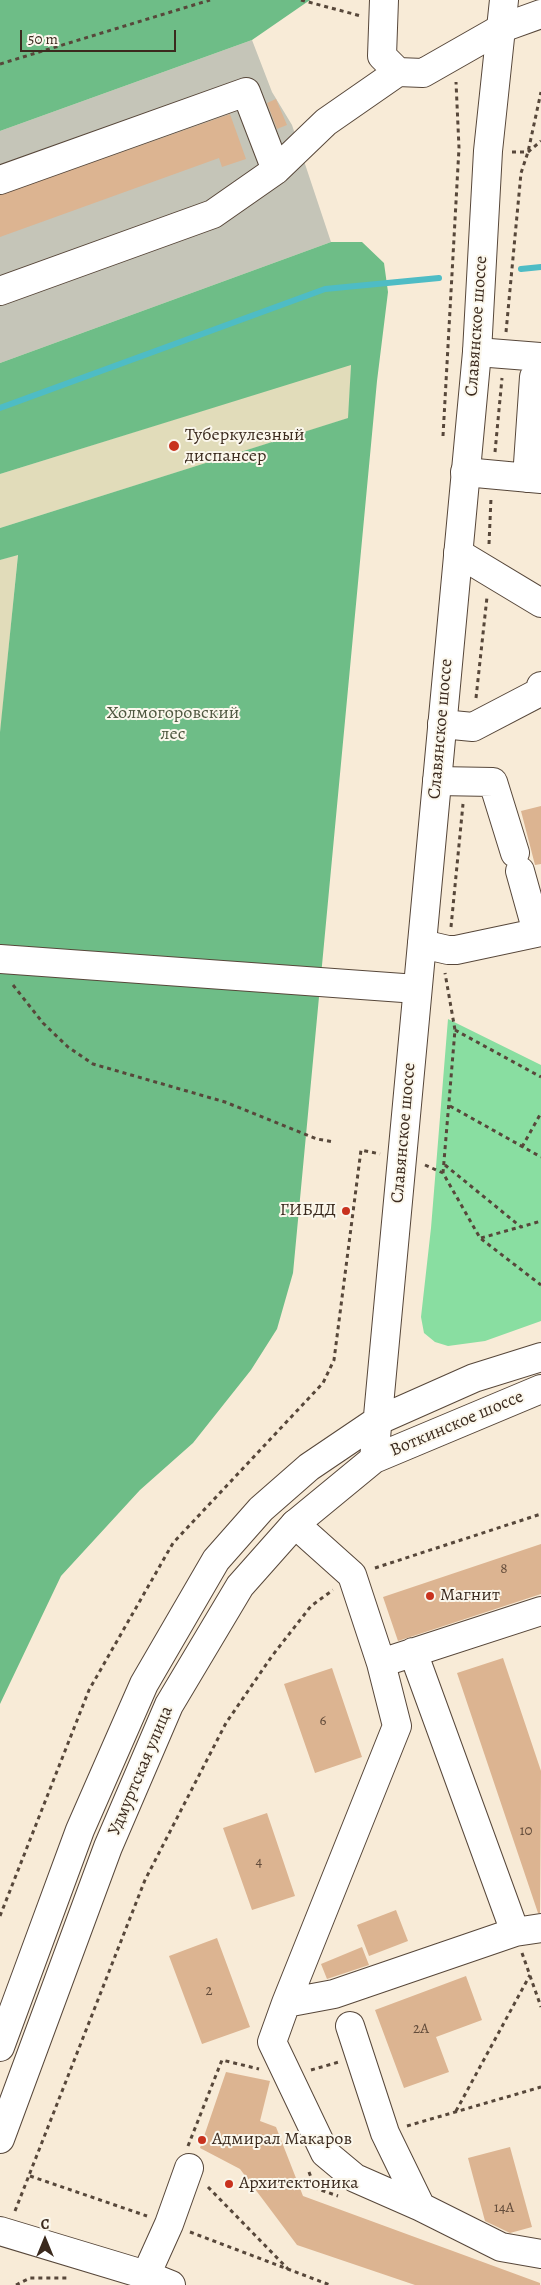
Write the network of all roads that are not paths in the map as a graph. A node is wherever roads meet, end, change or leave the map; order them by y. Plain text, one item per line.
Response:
1 (504, 0) edge
2 (384, 11) edge
3 (541, 14) edge
4 (502, 28) junction
5 (398, 72) junction
6 (276, 170) junction
7 (0, 180) edge
8 (0, 291) edge
9 (477, 352) junction
10 (538, 367) edge
11 (466, 472) junction
12 (534, 478) edge
13 (458, 553) junction
14 (541, 603) edge
15 (541, 686) edge
16 (442, 724) junction
17 (437, 781) junction
18 (539, 932) edge
19 (422, 944) junction
20 (5, 970) edge
21 (417, 989) junction
22 (541, 1357) edge
23 (541, 1389) edge
24 (377, 1421) junction
25 (374, 1459) junction
26 (295, 1524) junction
27 (541, 1611) edge
28 (413, 1652) junction
29 (380, 1663) junction
30 (528, 1930) edge
31 (286, 2003) junction
32 (350, 2026) dead end
33 (0, 2047) edge
34 (2, 2129) edge
35 (188, 2168) road end
36 (421, 2207) junction
37 (0, 2231) edge
38 (541, 2254) edge
39 (146, 2275) junction
40 (171, 2285) edge

1 - 4 main road, Славянское шоссе
2 - 5 main road
3 - 4 main road
4 - 5 main road
4 - 9 main road, Славянское шоссе
5 - 6 main road
6 - 7 main road
6 - 8 main road
9 - 10 main road
9 - 11 main road, Славянское шоссе
10 - 12 main road
11 - 12 main road
11 - 13 main road, Славянское шоссе
13 - 14 main road
13 - 16 main road, Славянское шоссе
15 - 16 main road
16 - 17 main road, Славянское шоссе
17 - 18 main road
17 - 19 main road, Славянское шоссе
18 - 19 main road
19 - 21 main road, Славянское шоссе
20 - 21 main road
21 - 24 main road, Славянское шоссе
22 - 24 main road, Воткинское шоссе
23 - 25 main road, Воткинское шоссе
24 - 25 main road, Славянское шоссе
24 - 33 main road, Удмуртская улица
25 - 26 main road, Удмуртская улица
26 - 29 main road
26 - 34 main road, Удмуртская улица
27 - 28 main road
28 - 29 main road
28 - 30 main road
29 - 31 main road
30 - 31 main road
31 - 36 main road
32 - 36 main road
35 - 39 main road
36 - 38 main road
37 - 39 main road
39 - 40 main road

